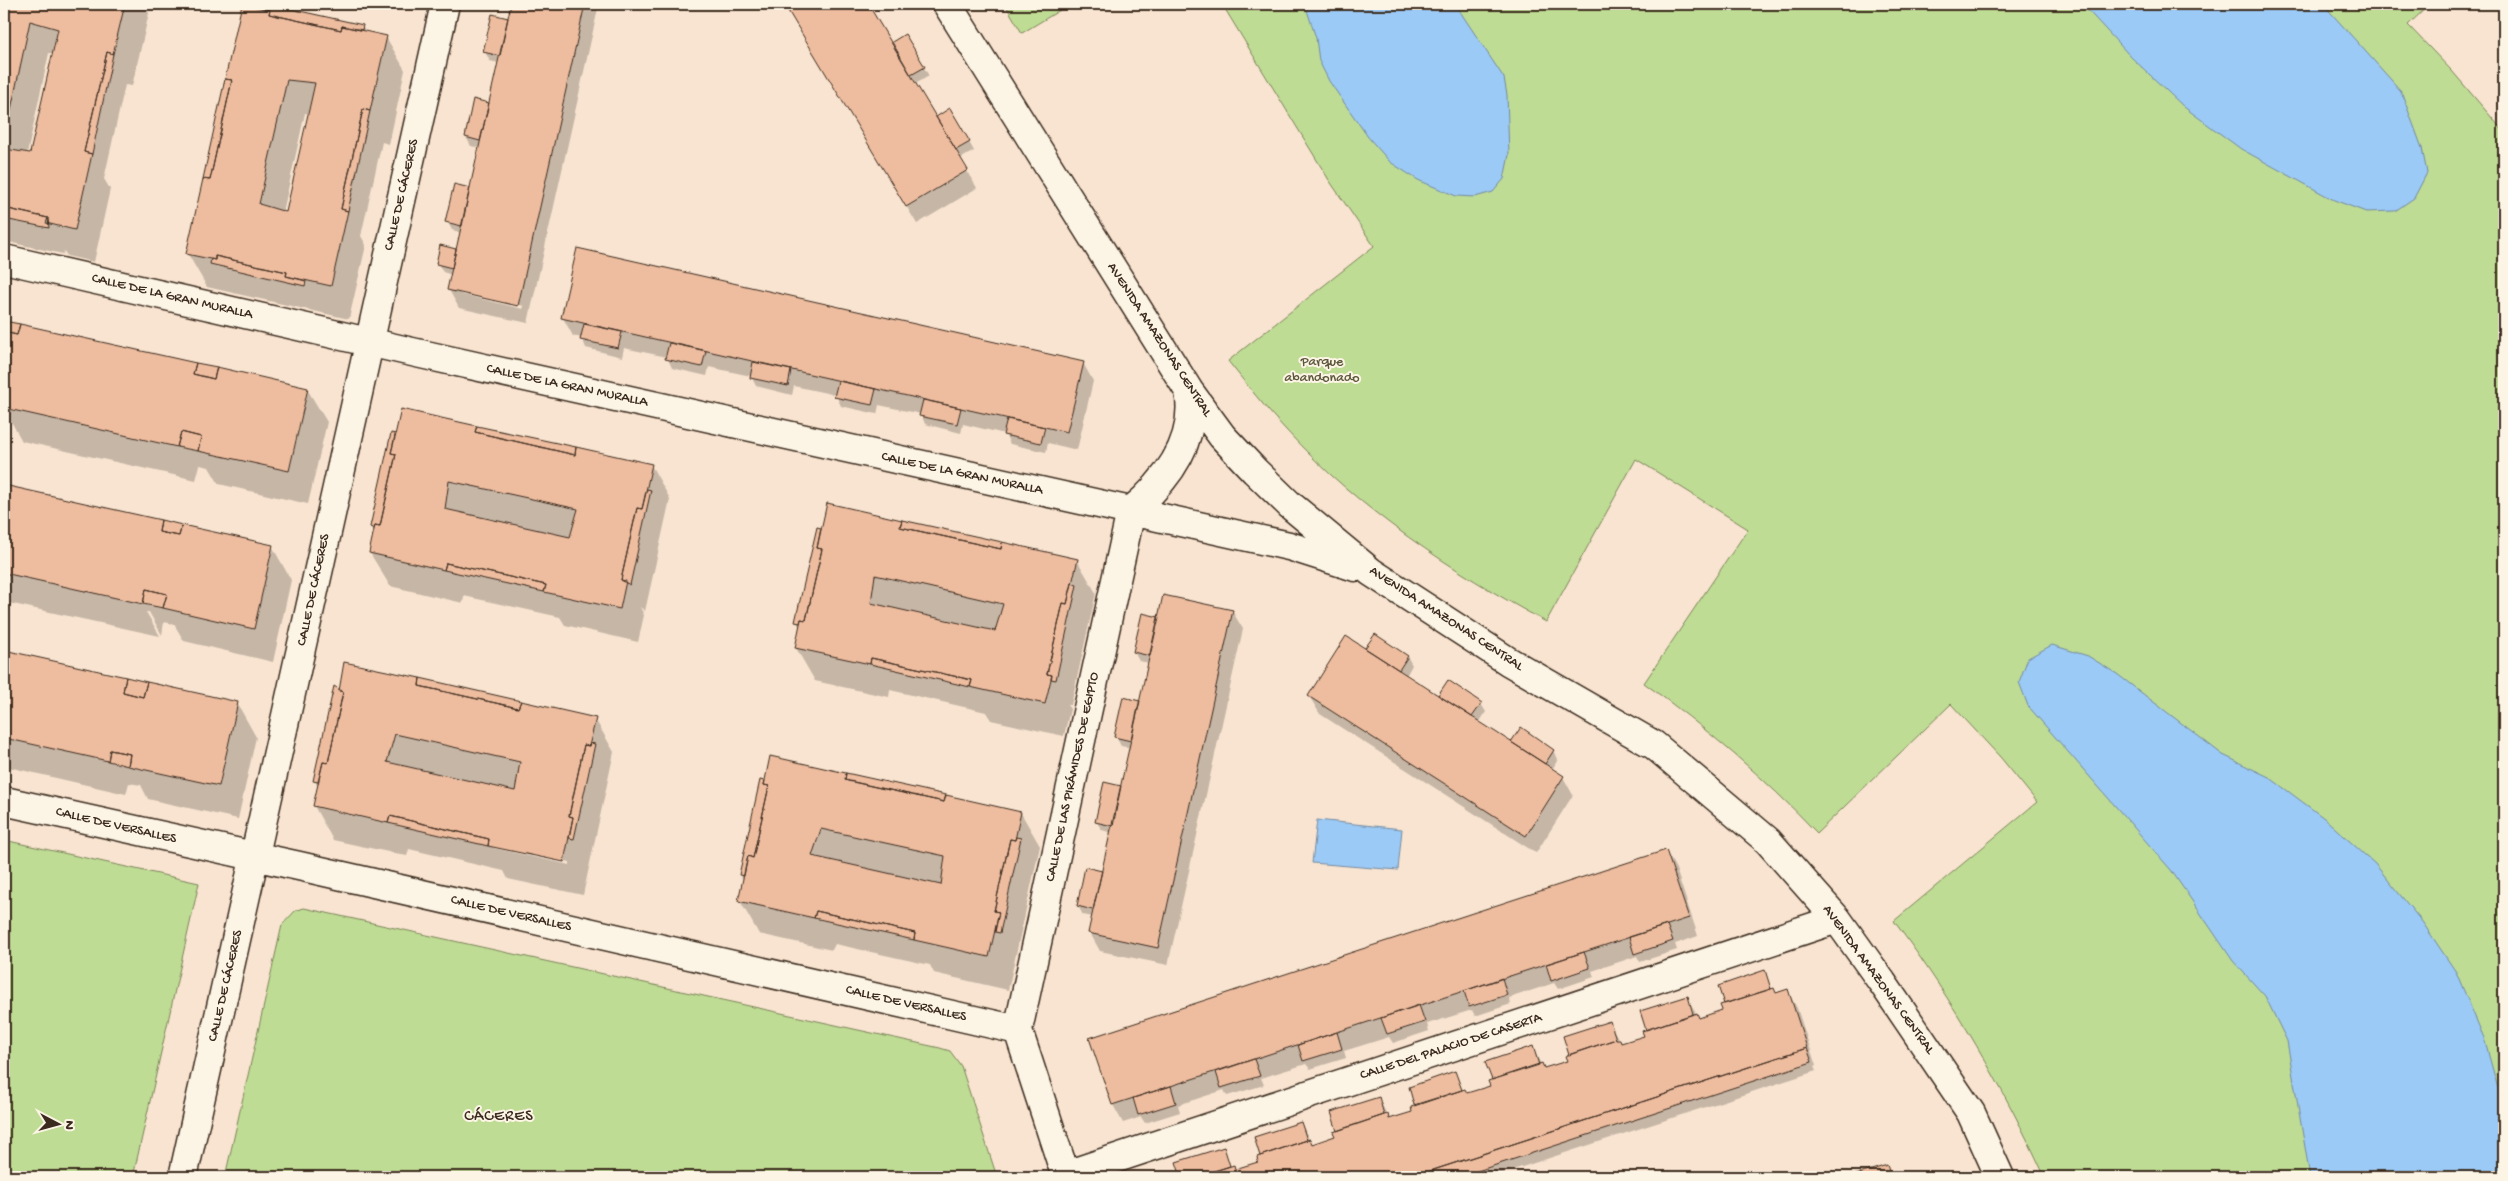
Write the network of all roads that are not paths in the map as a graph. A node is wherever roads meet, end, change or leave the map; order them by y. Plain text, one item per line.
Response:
1 (947, 4) edge
2 (438, 5) edge
3 (4, 259) edge
4 (369, 342) junction
5 (1189, 391) junction
6 (1131, 511) junction
7 (1371, 572) junction
8 (4, 801) edge
9 (255, 857) junction
10 (1837, 919) junction
11 (1018, 1030) junction
12 (1066, 1176) edge
13 (183, 1177) edge
14 (2000, 1177) edge

1 - 5 street, AVENIDA AMAZONAS CENTRAL
2 - 4 street, CALLE DE CÁCERES
3 - 4 street, CALLE DE LA GRAN MURALLA
4 - 6 street, CALLE DE LA GRAN MURALLA
4 - 9 street, CALLE DE CÁCERES
5 - 6 street
5 - 7 street, AVENIDA AMAZONAS CENTRAL
6 - 7 street, CALLE DE LA GRAN MURALLA
6 - 11 street, CALLE DE LAS PIRÁMIDES DE EGIPTO
7 - 10 street, AVENIDA AMAZONAS CENTRAL
8 - 9 street, CALLE DE VERSALLES
9 - 11 street, CALLE DE VERSALLES
9 - 13 street, CALLE DE CÁCERES
10 - 12 street, CALLE DEL PALACIO DE CASERTA
10 - 14 street, AVENIDA AMAZONAS CENTRAL
11 - 12 street

